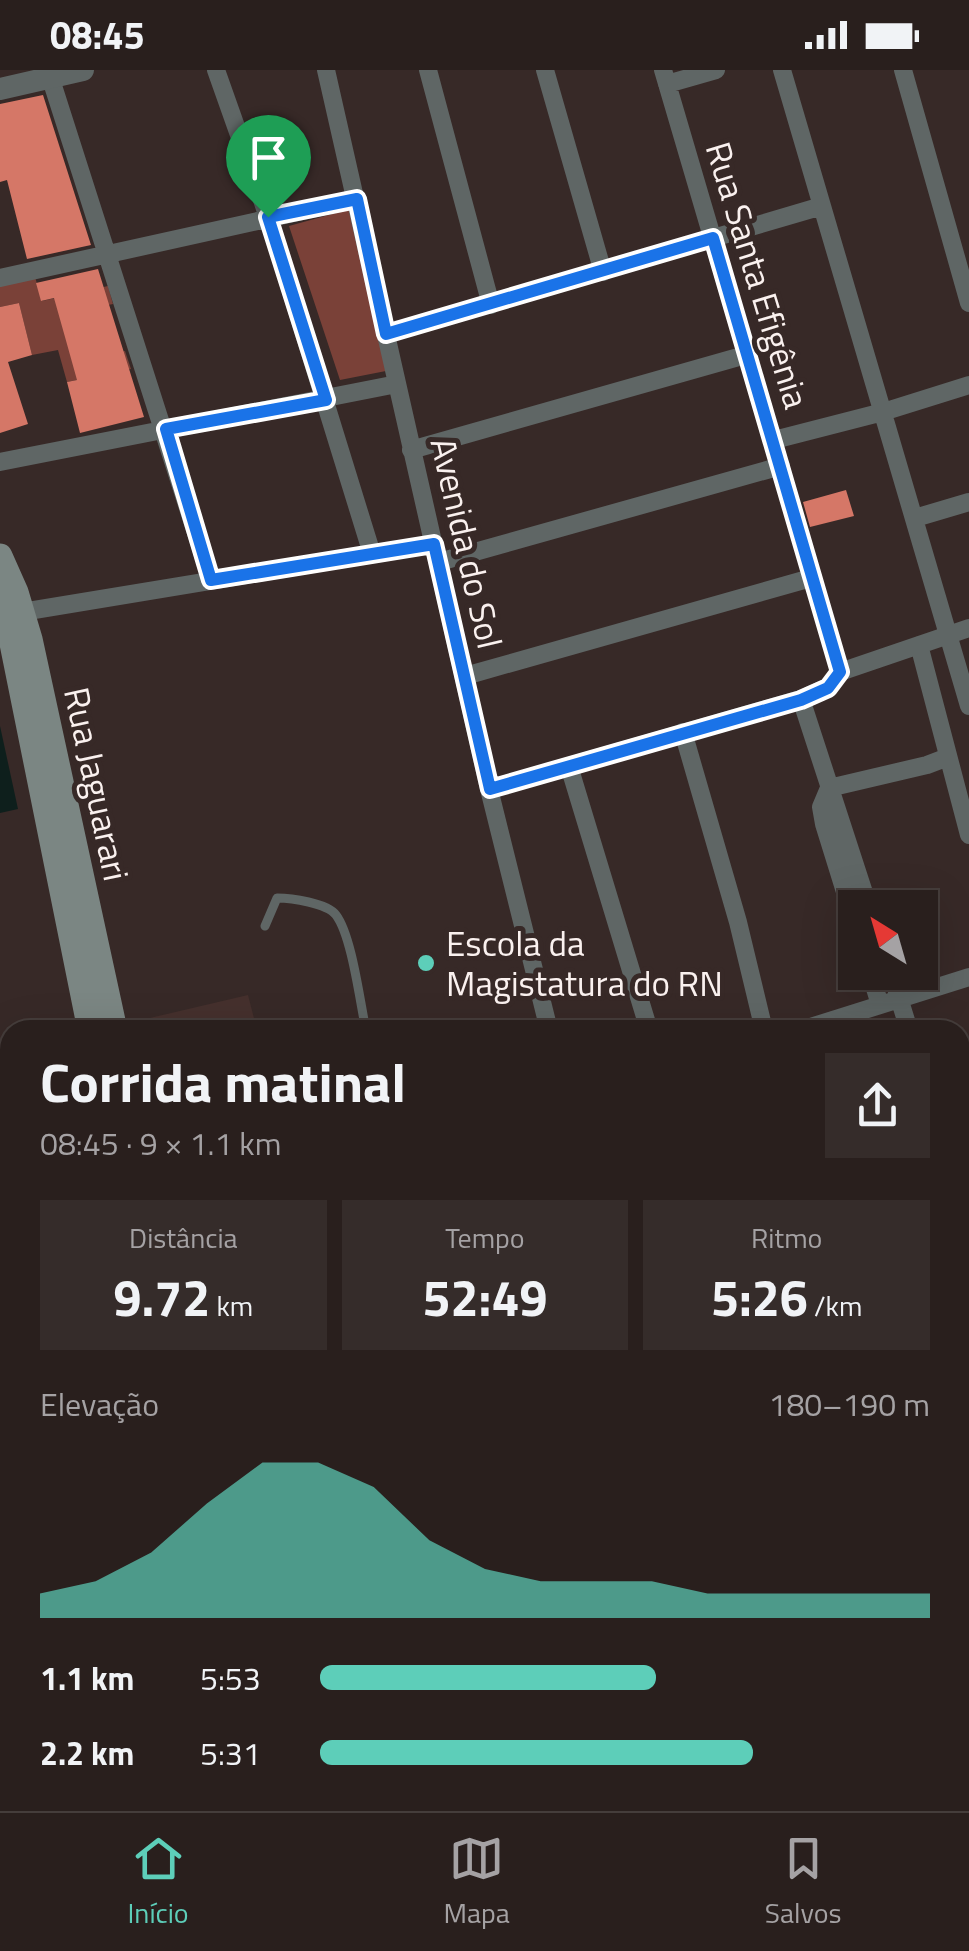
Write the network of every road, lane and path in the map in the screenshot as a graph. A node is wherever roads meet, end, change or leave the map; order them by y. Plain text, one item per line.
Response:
1 (84, 70) edge
2 (216, 70) edge
3 (326, 70) edge
4 (428, 70) edge
5 (545, 70) edge
6 (716, 70) edge
7 (782, 70) edge
8 (903, 70) edge
9 (49, 73) edge
10 (665, 77) edge
11 (0, 89) edge
12 (357, 199) junction
13 (822, 206) junction
14 (268, 217) junction
15 (713, 238) junction
16 (108, 252) junction
17 (603, 272) junction
18 (0, 278) edge
19 (969, 303) edge
20 (491, 305) junction
21 (386, 334) junction
22 (749, 354) junction
23 (397, 384) junction
24 (969, 385) edge
25 (326, 400) junction
26 (883, 412) junction
27 (166, 429) junction
28 (774, 440) junction
29 (411, 450) junction
30 (0, 462) edge
31 (781, 466) junction
32 (969, 502) edge
33 (915, 518) junction
34 (436, 553) junction
35 (372, 554) junction
36 (0, 556) edge
37 (811, 578) junction
38 (211, 580) junction
39 (0, 583) edge
40 (9, 614) edge
41 (969, 628) edge
42 (948, 635) junction
43 (919, 644) junction
44 (840, 672) junction
45 (465, 676) junction
46 (801, 700) junction
47 (969, 706) edge
48 (683, 732) junction
49 (948, 757) junction
50 (569, 766) junction
51 (829, 788) junction
52 (490, 789) junction
53 (967, 822) edge
54 (844, 890) edge
55 (863, 890) edge
56 (265, 926) dead end
57 (969, 977) edge
58 (875, 990) edge
59 (897, 990) edge
60 (900, 999) junction
61 (880, 1005) junction
62 (88, 1020) edge
63 (112, 1020) edge
64 (364, 1020) edge
65 (547, 1020) edge
66 (646, 1020) edge
67 (762, 1020) edge
68 (832, 1020) edge
69 (906, 1020) edge

1 - 9 street
2 - 14 street
3 - 12 street, Avenida do Sol
4 - 20 street
5 - 17 street
6 - 10 street
7 - 13 street
8 - 19 street
9 - 11 street
9 - 16 street
10 - 15 street, Rua Santa Efigênia
12 - 14 street
12 - 21 street, Avenida do Sol
13 - 15 street
13 - 26 street
14 - 16 street
14 - 25 street
15 - 17 street
15 - 22 street, Rua Santa Efigênia
16 - 18 street
16 - 27 street
17 - 20 street
20 - 21 street
21 - 23 street, Avenida do Sol
22 - 28 street, Rua Santa Efigênia
22 - 29 street
23 - 25 street
23 - 29 street, Avenida do Sol
24 - 26 street
25 - 27 street
25 - 35 street
26 - 28 street
26 - 33 street
27 - 30 street
27 - 38 street
28 - 31 street, Rua Santa Efigênia
29 - 34 street, Avenida do Sol
31 - 34 street
31 - 37 street, Rua Santa Efigênia
32 - 33 street
33 - 42 street
34 - 35 street
34 - 45 street, Avenida do Sol
35 - 38 street
36 - 40 main road, Rua Jaguarari
37 - 44 street, Rua Santa Efigênia
37 - 45 street
38 - 40 street
39 - 40 main road, Rua Jaguarari
40 - 62 main road, Rua Jaguarari
40 - 63 main road, Rua Jaguarari
41 - 42 street
42 - 43 street
42 - 47 street
43 - 44 street
43 - 49 street
44 - 46 street
45 - 52 street, Avenida do Sol
46 - 48 street
46 - 51 street
48 - 50 street
48 - 67 street
49 - 51 street
49 - 53 street
50 - 52 street
50 - 66 street
51 - 54 street
51 - 55 street
52 - 65 street, Avenida do Sol
56 - 64 lane
57 - 60 street
58 - 61 street
59 - 60 street
60 - 61 street
60 - 69 street
61 - 68 street

